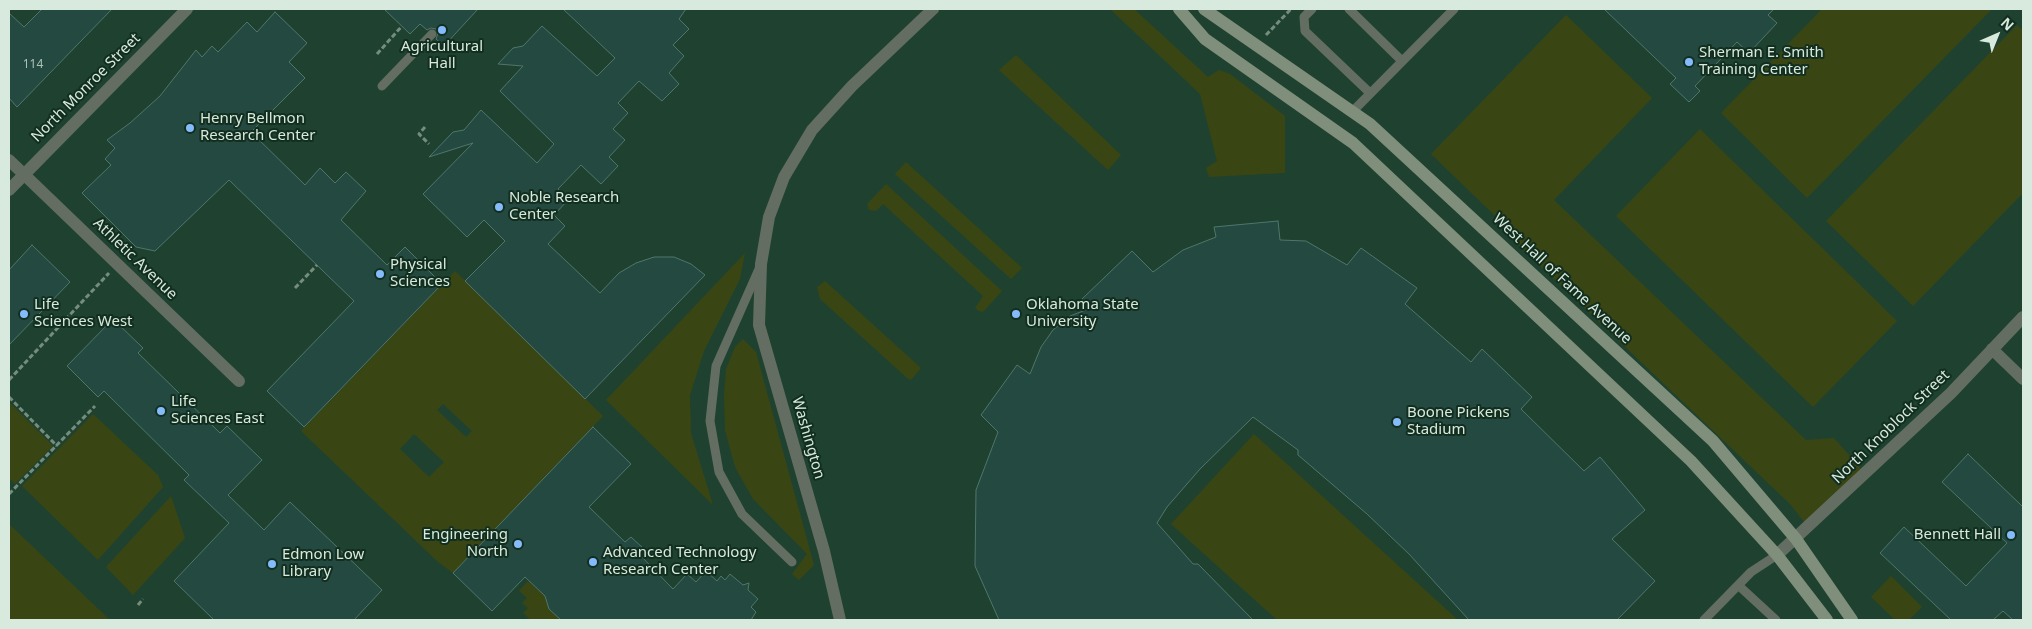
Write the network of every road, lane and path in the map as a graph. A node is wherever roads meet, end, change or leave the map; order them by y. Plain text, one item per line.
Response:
1 (187, 9) edge
2 (933, 9) edge
3 (1179, 9) edge
4 (1204, 9) edge
5 (1291, 9) edge
6 (1312, 9) edge
7 (1349, 9) edge
8 (1454, 9) edge
9 (402, 26) dead end
10 (432, 34) dead end
11 (1266, 35) dead end
12 (377, 54) dead end
13 (1402, 61) junction
14 (382, 86) dead end
15 (1370, 93) junction
16 (1352, 112) junction
17 (425, 127) dead end
18 (429, 144) dead end
19 (9, 160) edge
20 (24, 175) junction
21 (9, 190) edge
22 (761, 264) junction
23 (117, 265) junction
24 (317, 265) dead end
25 (295, 288) dead end
26 (2023, 317) edge
27 (1992, 350) junction
28 (2023, 379) edge
29 (9, 380) edge
30 (239, 381) dead end
31 (9, 396) edge
32 (95, 406) dead end
33 (57, 446) junction
34 (9, 494) edge
35 (1796, 539) junction
36 (1777, 555) junction
37 (792, 562) dead end
38 (1738, 585) junction
39 (143, 599) dead end
40 (138, 605) dead end
41 (840, 620) edge
42 (1704, 620) edge
43 (1776, 620) edge
44 (1826, 620) edge
45 (1852, 620) edge

1 - 20 street, North Monroe Street
2 - 22 street, Washington
3 - 36 main road
4 - 16 main road, West Hall of Fame Avenue
5 - 11 path
6 - 15 lane
7 - 13 lane
8 - 13 lane
9 - 12 path
10 - 14 lane
13 - 15 lane
15 - 16 lane
16 - 35 main road, West Hall of Fame Avenue
17 - 18 path
19 - 20 street, Athletic Avenue
20 - 21 street, North Monroe Street
20 - 23 street, Athletic Avenue
22 - 37 lane
22 - 41 street, Washington
23 - 29 path
23 - 30 street, Athletic Avenue
24 - 25 path
26 - 27 street, North Knoblock Street
27 - 28 street
27 - 35 street, North Knoblock Street
31 - 33 path
32 - 33 path
33 - 34 path
35 - 36 street, North Knoblock Street
35 - 45 main road, West Hall of Fame Avenue
36 - 38 lane
36 - 44 main road
38 - 42 lane
38 - 43 lane
39 - 40 path

